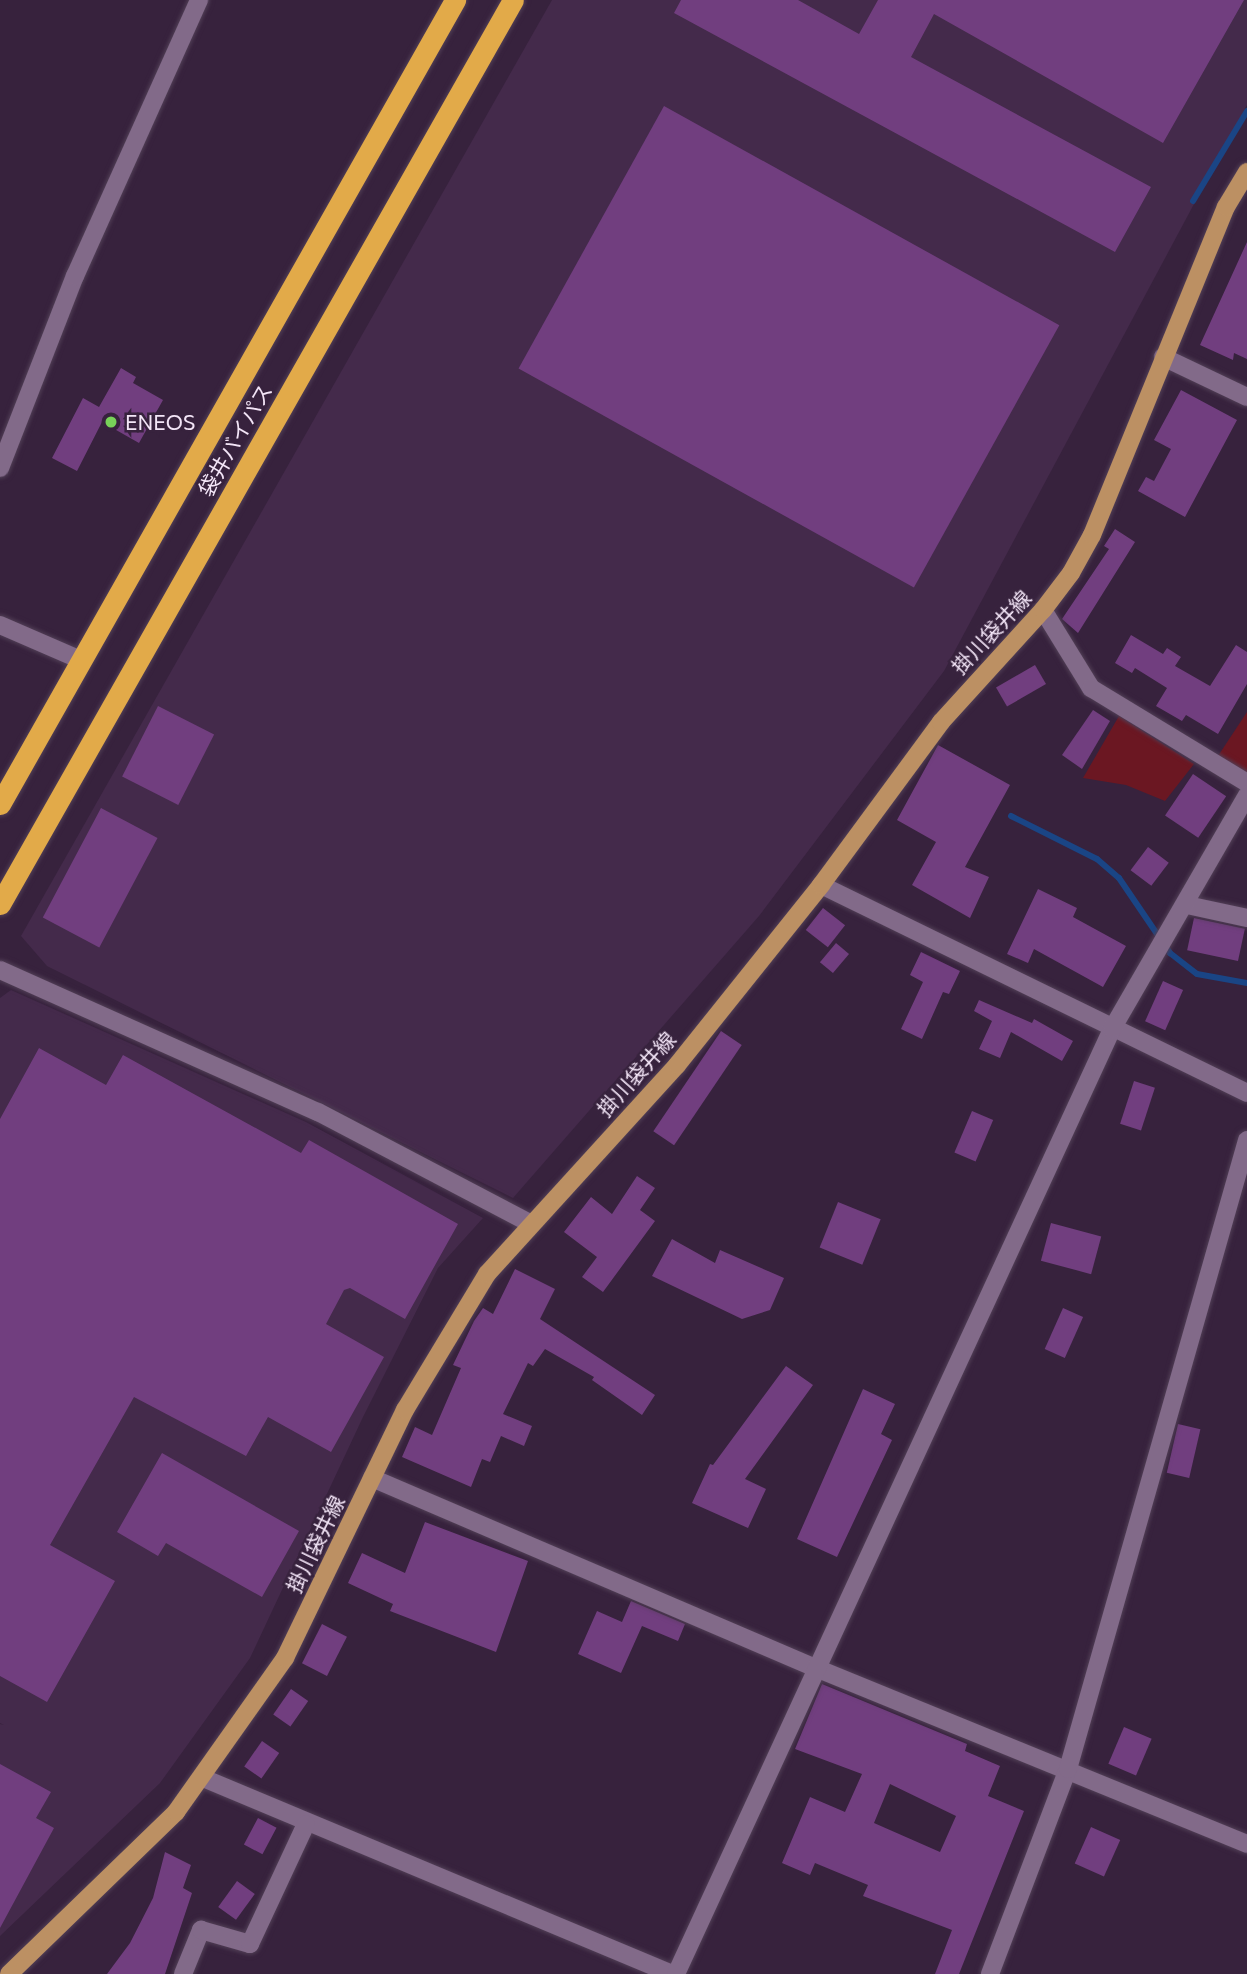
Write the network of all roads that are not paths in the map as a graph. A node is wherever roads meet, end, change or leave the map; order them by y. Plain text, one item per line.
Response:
1 (199, 0) edge
2 (455, 0) edge
3 (513, 0) edge
4 (1247, 173) edge
5 (1163, 357) junction
6 (1247, 397) edge
7 (0, 468) edge
8 (1043, 610) junction
9 (0, 625) edge
10 (81, 660) junction
11 (1247, 783) edge
12 (1247, 795) edge
13 (0, 804) edge
14 (821, 886) junction
15 (0, 904) edge
16 (1187, 905) junction
17 (1247, 918) edge
18 (0, 970) edge
19 (1112, 1029) junction
20 (1247, 1093) edge
21 (1247, 1140) edge
22 (529, 1223) junction
23 (372, 1478) junction
24 (816, 1668) junction
25 (1068, 1769) junction
26 (203, 1778) junction
27 (306, 1824) junction
28 (1247, 1844) edge
29 (9, 1974) edge
30 (183, 1974) edge
31 (674, 1974) edge
32 (990, 1974) edge

1 - 7 street
2 - 10 highway, 袋井バイパス
3 - 15 highway, 袋井バイパス
4 - 5 main road, 掛川袋井線
5 - 6 street
5 - 8 main road, 掛川袋井線
8 - 11 street
8 - 14 main road, 掛川袋井線
9 - 10 street
10 - 13 highway, 袋井バイパス
12 - 16 street
14 - 19 street
14 - 22 main road, 掛川袋井線
16 - 17 street
16 - 19 street
18 - 22 street
19 - 20 street
19 - 24 street
21 - 25 street
22 - 23 main road, 掛川袋井線
23 - 24 street
23 - 26 main road, 掛川袋井線
24 - 25 street
24 - 31 street
25 - 28 street
25 - 32 street
26 - 27 street
26 - 29 main road, 掛川袋井線
27 - 30 street
27 - 31 street

